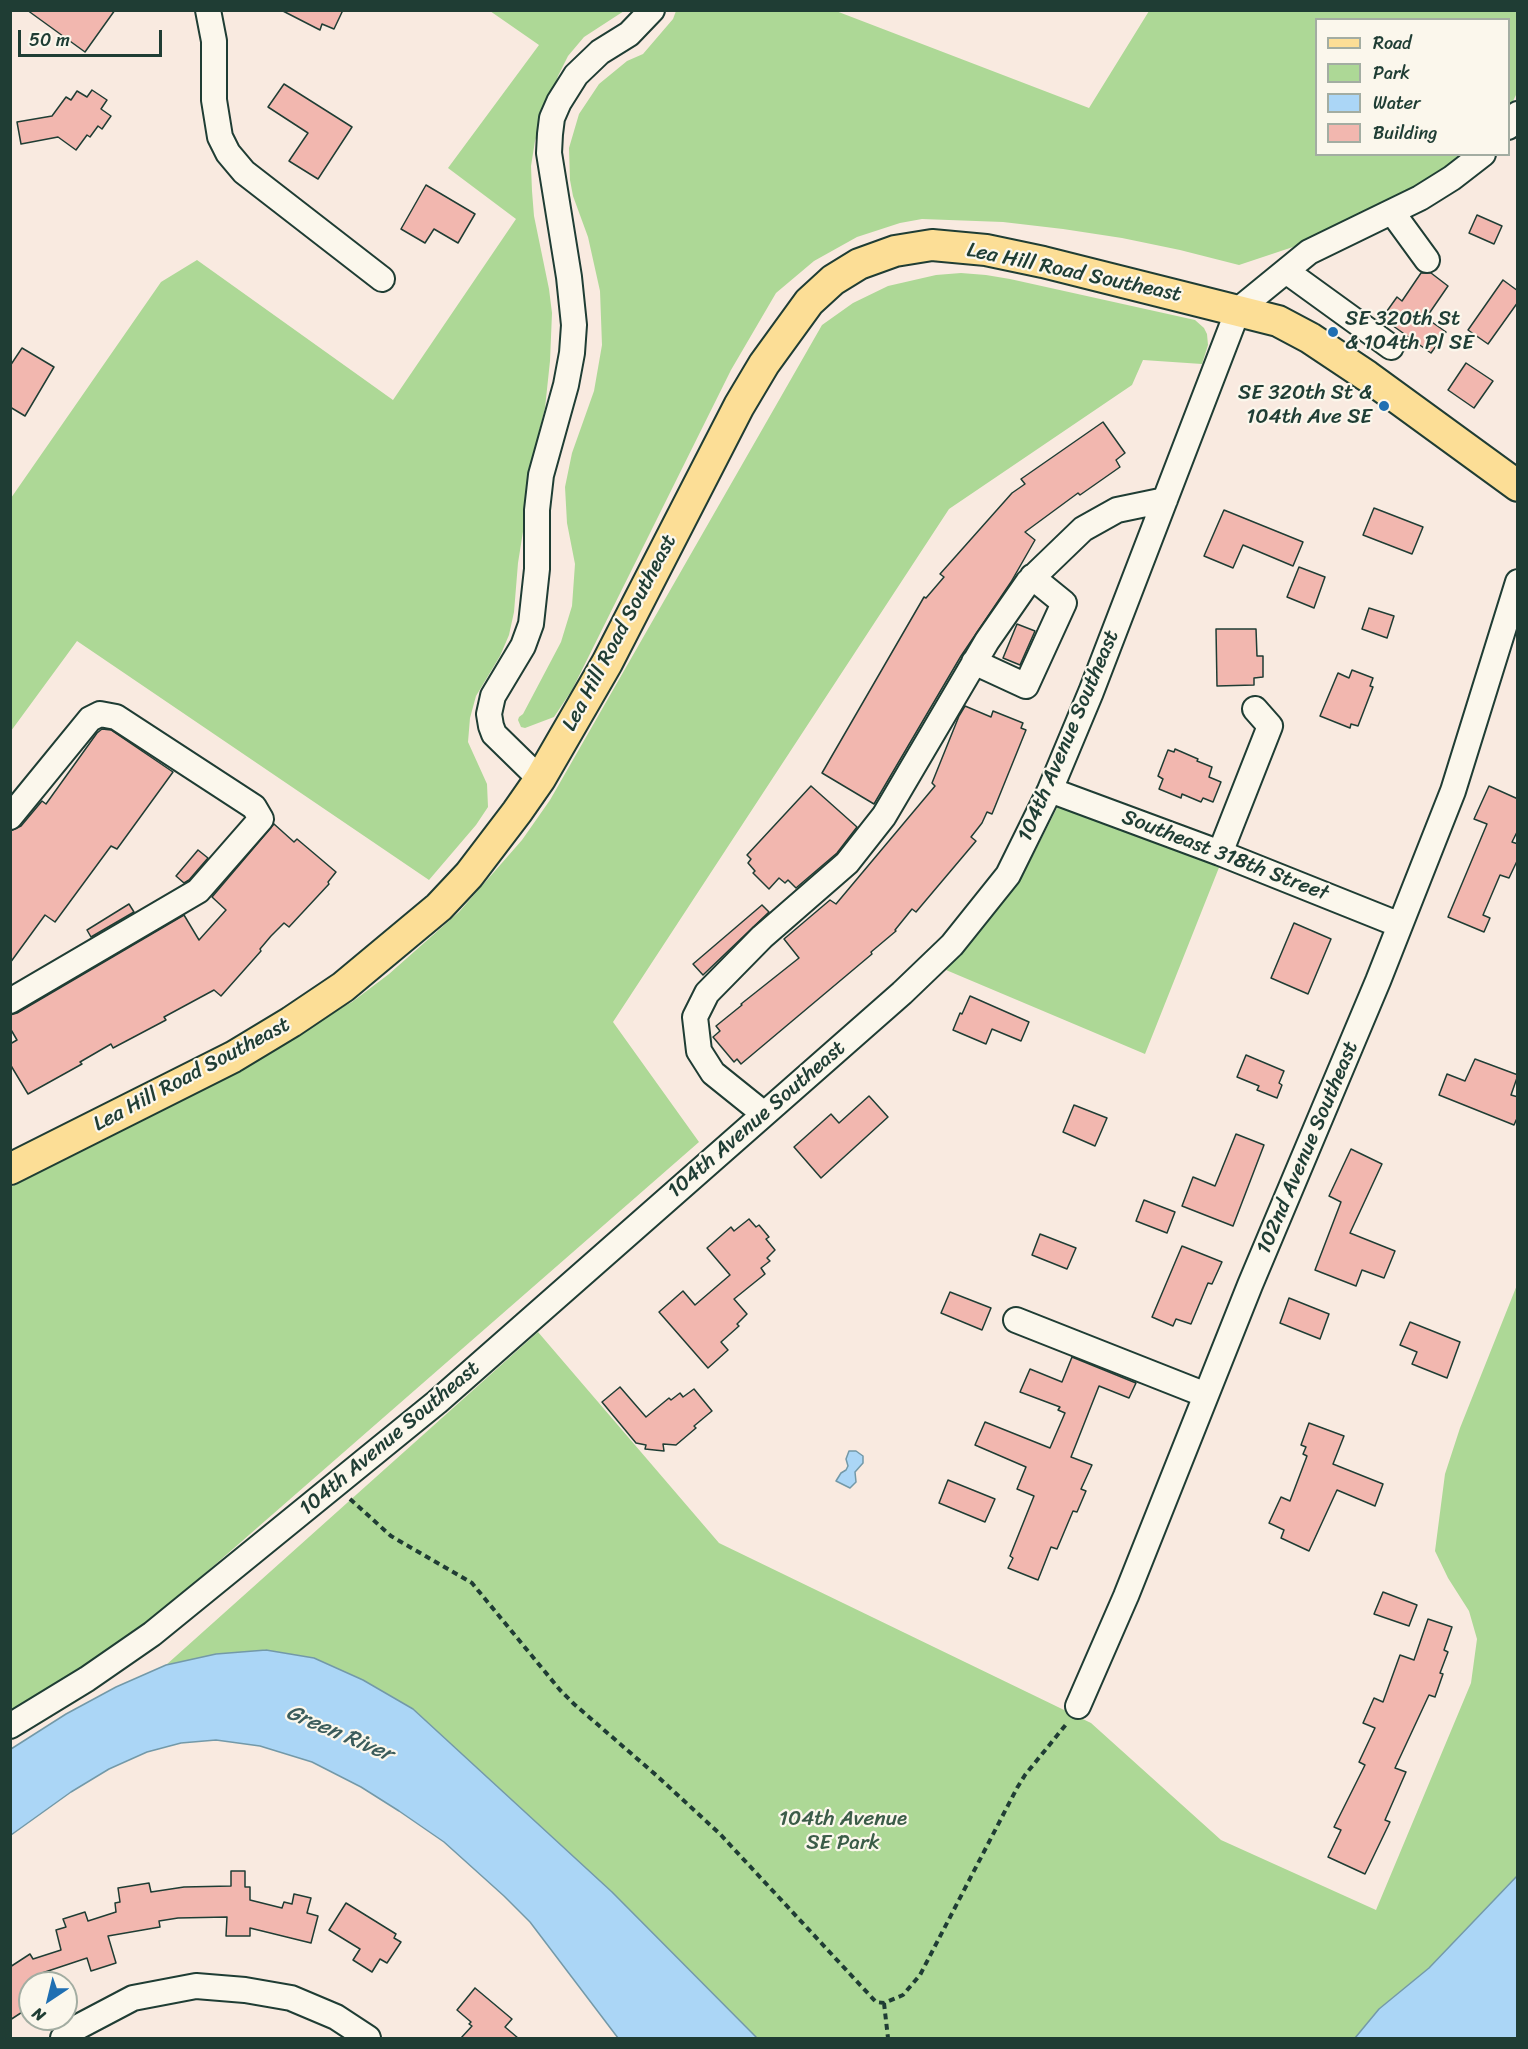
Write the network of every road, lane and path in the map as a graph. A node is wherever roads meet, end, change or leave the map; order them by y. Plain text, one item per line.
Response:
1 (208, 10) edge
2 (652, 10) edge
3 (1480, 156) edge
4 (1392, 212) junction
5 (1427, 260) dead end
6 (1286, 271) junction
7 (382, 279) dead end
8 (1238, 310) junction
9 (1391, 347) dead end
10 (1518, 486) edge
11 (1165, 500) junction
12 (1032, 577) junction
13 (1518, 582) edge
14 (974, 662) junction
15 (1255, 709) dead end
16 (540, 779) junction
17 (1050, 790) junction
18 (10, 817) edge
19 (1220, 853) junction
20 (1400, 925) junction
21 (10, 1001) edge
22 (765, 1114) junction
23 (10, 1169) edge
24 (1016, 1320) dead end
25 (1206, 1395) junction
26 (335, 1485) junction
27 (1078, 1706) joint
28 (10, 1726) edge
29 (884, 2003) junction
30 (63, 2038) edge
31 (368, 2038) edge
32 (888, 2038) edge

1 - 7 street
2 - 16 street
3 - 4 street
4 - 5 street
4 - 6 street
6 - 8 street
6 - 9 street
8 - 10 main road, Lea Hill Road Southeast
8 - 11 street, 104th Avenue Southeast
8 - 16 main road, Lea Hill Road Southeast
11 - 12 street
11 - 17 street, 104th Avenue Southeast
12 - 14 street
12 - 14 street
13 - 20 street, 102nd Avenue Southeast
14 - 22 street
15 - 19 street
16 - 23 main road, Lea Hill Road Southeast
17 - 19 street, Southeast 318th Street
17 - 22 street, 104th Avenue Southeast
18 - 21 street
19 - 20 street, Southeast 318th Street
20 - 25 street, 102nd Avenue Southeast
22 - 26 street, 104th Avenue Southeast
24 - 25 street
25 - 27 street, 102nd Avenue Southeast
26 - 28 street, 104th Avenue Southeast
26 - 29 path
27 - 29 path
29 - 32 path
30 - 31 street

